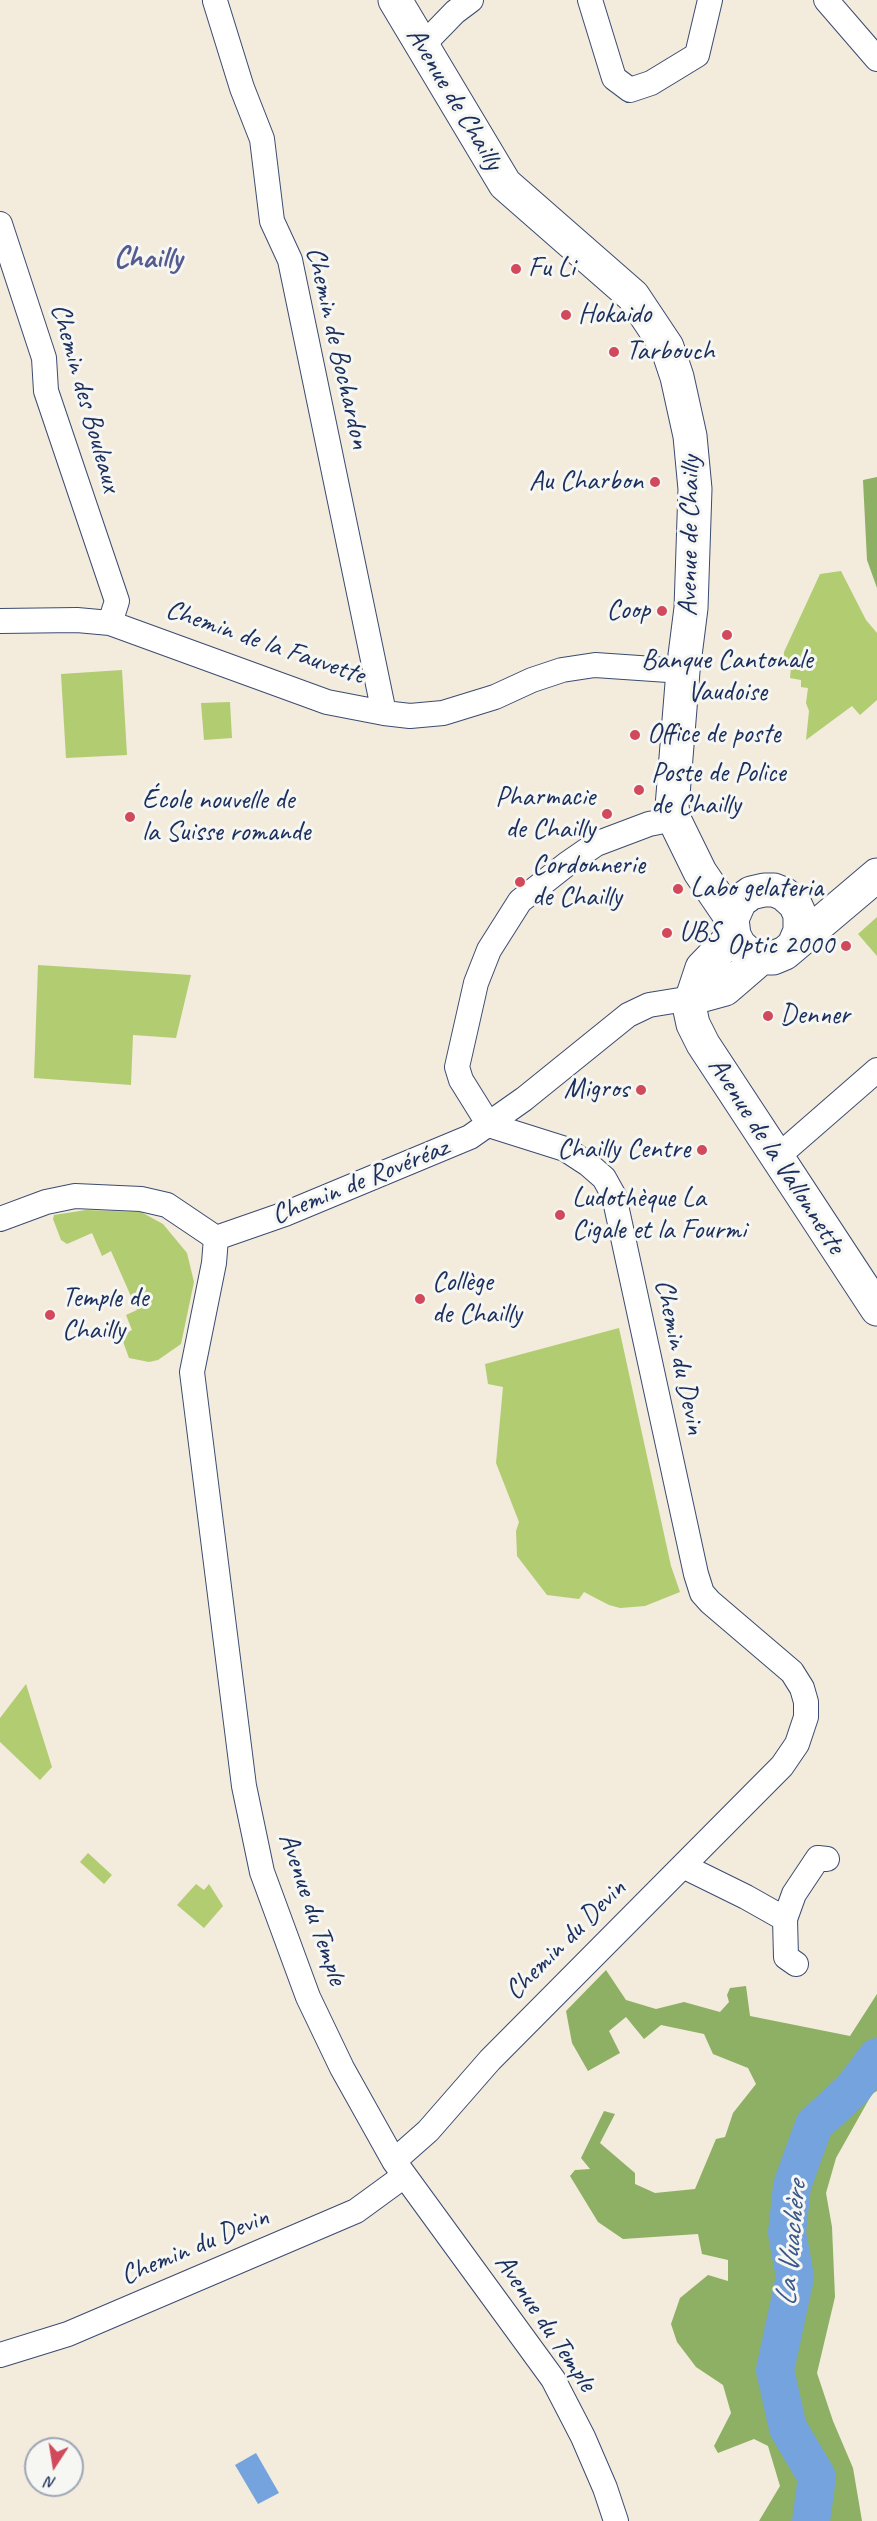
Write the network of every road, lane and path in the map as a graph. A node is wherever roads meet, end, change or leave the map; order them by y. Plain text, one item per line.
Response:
1 (395, 0) edge
2 (471, 0) edge
3 (590, 0) edge
4 (710, 0) edge
5 (826, 0) edge
6 (215, 1) edge
7 (422, 47) junction
8 (877, 59) edge
9 (0, 224) edge
10 (0, 621) edge
11 (110, 623) junction
12 (683, 671) junction
13 (384, 713) junction
14 (681, 832) junction
15 (877, 852) edge
16 (877, 875) edge
17 (764, 890) junction
18 (795, 904) junction
19 (733, 927) junction
20 (794, 945) junction
21 (760, 958) junction
22 (692, 998) junction
23 (873, 1083) edge
24 (489, 1125) junction
25 (777, 1158) junction
26 (0, 1219) edge
27 (216, 1238) junction
28 (877, 1309) edge
29 (827, 1859) dead end
30 (682, 1866) junction
31 (794, 1894) junction
32 (746, 1897) junction
33 (785, 1919) junction
34 (796, 1964) dead end
35 (399, 2169) junction
36 (0, 2355) edge
37 (616, 2521) edge

1 - 7 street, Avenue de Chailly
2 - 7 street
3 - 4 street
5 - 8 street
6 - 13 street, Chemin de Bochardon
7 - 12 street, Avenue de Chailly
9 - 11 street, Chemin des Bouleaux
10 - 11 street, Chemin de la Fauvette
11 - 13 street, Chemin de la Fauvette
12 - 13 street, Chemin de la Fauvette
12 - 14 street, Avenue de Chailly
14 - 17 street
14 - 19 street, Avenue de Chailly
14 - 24 street
15 - 18 street
16 - 20 street
17 - 18 street
17 - 19 street
18 - 20 street
19 - 21 street
19 - 22 street
20 - 21 street
21 - 22 street, Chemin de Rovéréaz
22 - 24 street, Chemin de Rovéréaz
22 - 25 street, Avenue de la Vallonnette
23 - 25 street
24 - 27 street, Chemin de Rovéréaz
24 - 30 street, Chemin du Devin
25 - 28 street, Avenue de la Vallonnette
26 - 27 street
27 - 35 street, Avenue du Temple
29 - 31 street
30 - 32 street
30 - 35 street, Chemin du Devin
31 - 32 street
31 - 33 street
32 - 33 street
33 - 34 street
35 - 36 street, Chemin du Devin
35 - 37 street, Avenue du Temple

